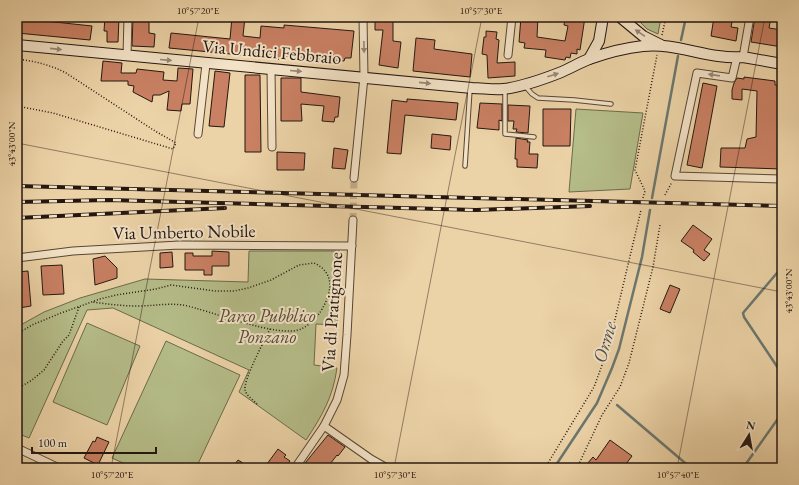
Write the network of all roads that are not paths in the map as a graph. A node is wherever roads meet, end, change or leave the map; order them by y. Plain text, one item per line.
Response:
1 (128, 17) edge
2 (363, 17) edge
3 (512, 17) edge
4 (603, 17) edge
5 (620, 17) edge
6 (750, 17) edge
7 (652, 43) junction
8 (17, 45) edge
9 (508, 55) dead end
10 (127, 56) junction
11 (740, 57) junction
12 (589, 59) junction
13 (206, 64) junction
14 (782, 64) edge
15 (271, 69) junction
16 (364, 77) junction
17 (524, 85) junction
18 (470, 88) junction
19 (505, 89) junction
20 (611, 104) dead end
21 (198, 134) dead end
22 (534, 137) dead end
23 (272, 147) dead end
24 (465, 166) dead end
25 (354, 178) tunnel mouth
26 (782, 179) edge
27 (353, 220) tunnel mouth
28 (352, 246) junction
29 (17, 258) edge
30 (324, 426) junction
31 (17, 448) edge
32 (59, 468) edge
33 (295, 468) edge
34 (387, 468) edge

1 - 10 street
2 -> 16 street
3 - 9 street
4 - 12 main road
7 -> 5 main road
6 - 11 street
7 - 11 main road
7 - 12 main road, Via Undici Febbraio
8 -> 10 main road, Via Undici Febbraio
10 -> 13 main road, Via Undici Febbraio
11 - 14 main road
11 -> 26 street
17 -> 12 main road, Via Undici Febbraio
13 - 15 main road, Via Undici Febbraio
13 - 21 street
15 -> 16 main road, Via Undici Febbraio
15 - 23 street
16 -> 18 main road, Via Undici Febbraio
16 - 25 street
17 - 19 main road, Via Undici Febbraio
17 - 20 lane
18 - 19 main road, Via Undici Febbraio
18 - 24 lane
19 - 22 lane
27 - 28 street, Via di Pratignone
28 - 29 street, Via Umberto Nobile
28 - 30 street, Via di Pratignone
30 - 33 street, Via di Pratignone
30 - 34 street
31 - 32 street

